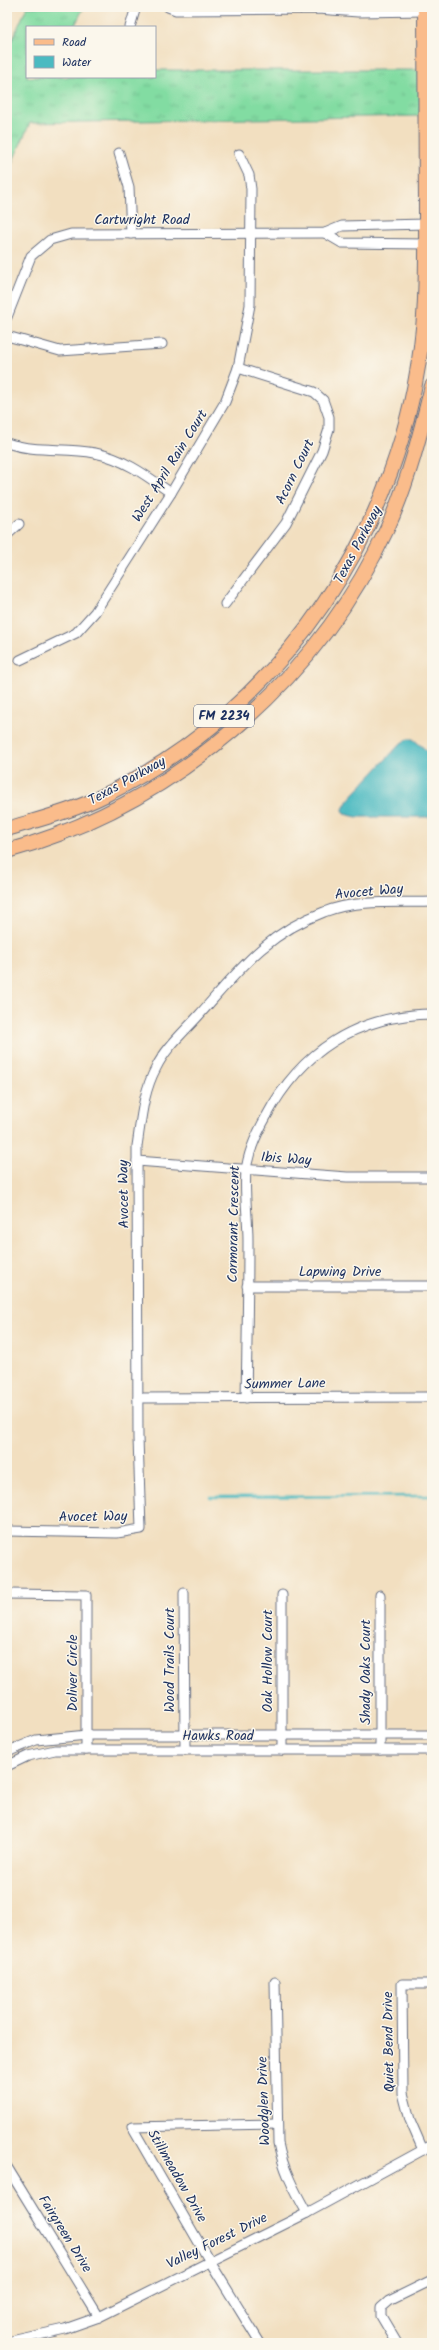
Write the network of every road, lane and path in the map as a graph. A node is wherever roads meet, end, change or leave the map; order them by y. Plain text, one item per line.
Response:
1 (136, 7) edge
2 (168, 7) edge
3 (425, 9) edge
4 (130, 26) edge
5 (119, 153) dead end
6 (239, 154) dead end
7 (426, 224) junction
8 (251, 233) junction
9 (325, 233) junction
10 (131, 234) junction
11 (426, 244) junction
12 (7, 317) edge
13 (7, 336) edge
14 (162, 344) dead end
15 (238, 368) junction
16 (432, 386) edge
17 (7, 443) edge
18 (171, 492) junction
19 (19, 524) dead end
20 (7, 535) edge
21 (225, 604) dead end
22 (20, 660) dead end
23 (7, 829) edge
24 (7, 851) edge
25 (432, 902) edge
26 (432, 1014) edge
27 (137, 1161) junction
28 (246, 1170) junction
29 (432, 1177) edge
30 (247, 1286) junction
31 (432, 1286) edge
32 (432, 1397) edge
33 (138, 1398) junction
34 (246, 1398) junction
35 (7, 1531) edge
36 (184, 1593) dead end
37 (7, 1594) edge
38 (282, 1595) dead end
39 (380, 1595) dead end
40 (185, 1734) junction
41 (282, 1734) junction
42 (380, 1734) junction
43 (87, 1735) junction
44 (432, 1735) edge
45 (86, 1750) junction
46 (185, 1750) junction
47 (282, 1750) junction
48 (380, 1750) junction
49 (432, 1750) edge
50 (7, 1752) edge
51 (7, 1766) edge
52 (275, 1982) dead end
53 (432, 1984) edge
54 (277, 2124) junction
55 (432, 2145) edge
56 (423, 2150) junction
57 (7, 2167) edge
58 (307, 2213) junction
59 (209, 2260) junction
60 (432, 2280) edge
61 (99, 2317) junction
62 (7, 2342) edge
63 (260, 2343) edge
64 (397, 2343) edge

1 - 4 street
2 - 3 street
3 - 7 main road, Texas Parkway / FM 2234
5 - 10 street
6 - 8 street, West April Rain Court
7 - 9 street, Cartwright Road
7 - 11 main road, Texas Parkway / FM 2234
8 - 9 street, Cartwright Road
8 - 10 street, Cartwright Road
8 - 15 street, West April Rain Court
9 - 11 street
10 - 12 street, Cartwright Road
11 - 23 main road, Texas Parkway / FM 2234
13 - 14 street
15 - 18 street, West April Rain Court
15 - 21 street, Acorn Court
16 - 24 main road, Texas Parkway / FM 2234
17 - 18 street
18 - 22 street, West April Rain Court
19 - 20 street
25 - 27 street, Avocet Way
26 - 28 street, Cormorant Crescent
27 - 28 street, Ibis Way
27 - 33 street, Avocet Way
28 - 29 street, Ibis Way
28 - 30 street, Cormorant Crescent
30 - 31 street, Lapwing Drive
30 - 34 street, Cormorant Crescent
32 - 34 street, Summer Lane
33 - 34 street, Summer Lane
33 - 35 street, Avocet Way
36 - 40 street, Wood Trails Court
37 - 43 street, Doliver Circle
38 - 41 street, Oak Hollow Court
39 - 42 street, Shady Oaks Court
40 - 41 street, Hawks Road
40 - 43 street, Hawks Road
40 - 46 street, Wood Trails Court
41 - 42 street, Hawks Road
41 - 47 street, Oak Hollow Court
42 - 44 street, Hawks Road
42 - 48 street, Shady Oaks Court
43 - 45 street, Doliver Circle
43 - 50 street, Hawks Road
45 - 46 street, Hawks Road
45 - 51 street, Hawks Road
46 - 47 street, Hawks Road
47 - 48 street, Hawks Road
48 - 49 street, Hawks Road
52 - 54 street, Woodglen Drive
53 - 56 street, Quiet Bend Drive
54 - 58 street, Woodglen Drive
54 - 59 street, Stillmeadow Drive
55 - 56 street, Valley Forest Drive
56 - 58 street, Valley Forest Drive
57 - 61 street, Fairgreen Drive
58 - 59 street, Valley Forest Drive
59 - 61 street, Valley Forest Drive
59 - 63 street, Stillmeadow Drive
60 - 64 street
61 - 62 street, Valley Forest Drive

